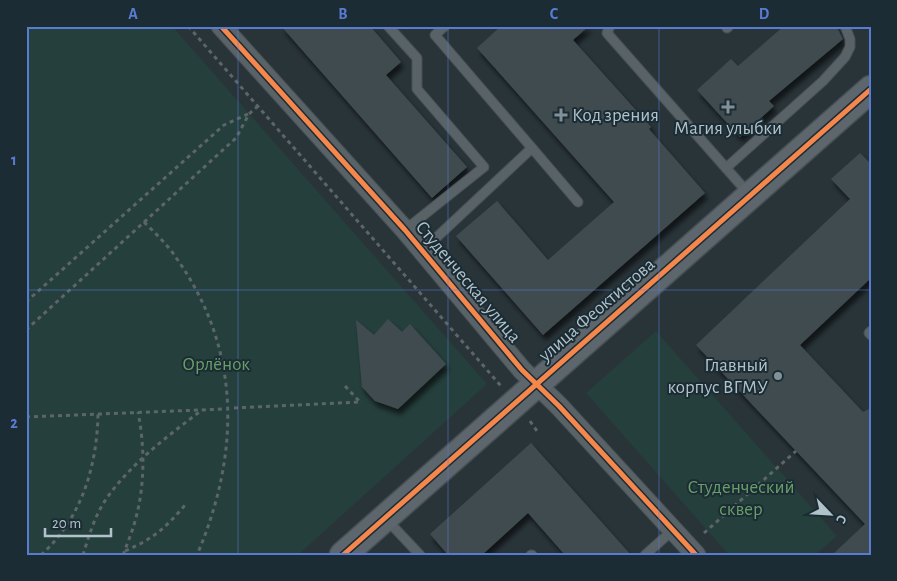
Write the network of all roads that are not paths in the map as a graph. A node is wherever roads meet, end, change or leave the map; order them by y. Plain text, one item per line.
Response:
1 (221, 26) edge
2 (388, 26) edge
3 (445, 26) edge
4 (610, 26) edge
5 (845, 26) edge
6 (871, 89) edge
7 (532, 148) junction
8 (726, 168) junction
9 (750, 195) junction
10 (578, 202) dead end
11 (405, 230) junction
12 (422, 251) junction
13 (871, 331) edge
14 (871, 335) edge
15 (537, 384) junction
16 (385, 518) junction
17 (673, 530) junction
18 (692, 550) edge
19 (343, 555) edge
20 (420, 555) edge
21 (645, 555) edge

1 - 11 street, Студенческая улица
2 - 11 lane
3 - 7 lane
4 - 8 lane
5 - 8 lane
6 - 9 street, улица Феоктистова
7 - 10 lane
7 - 12 lane
8 - 9 lane
9 - 15 street, улица Феоктистова
11 - 12 street, Студенческая улица
12 - 15 street, Студенческая улица
13 - 14 lane
15 - 16 street, улица Феоктистова
15 - 17 street, Студенческая улица
16 - 19 street, улица Феоктистова
16 - 20 lane
17 - 18 street, Студенческая улица
17 - 21 lane

